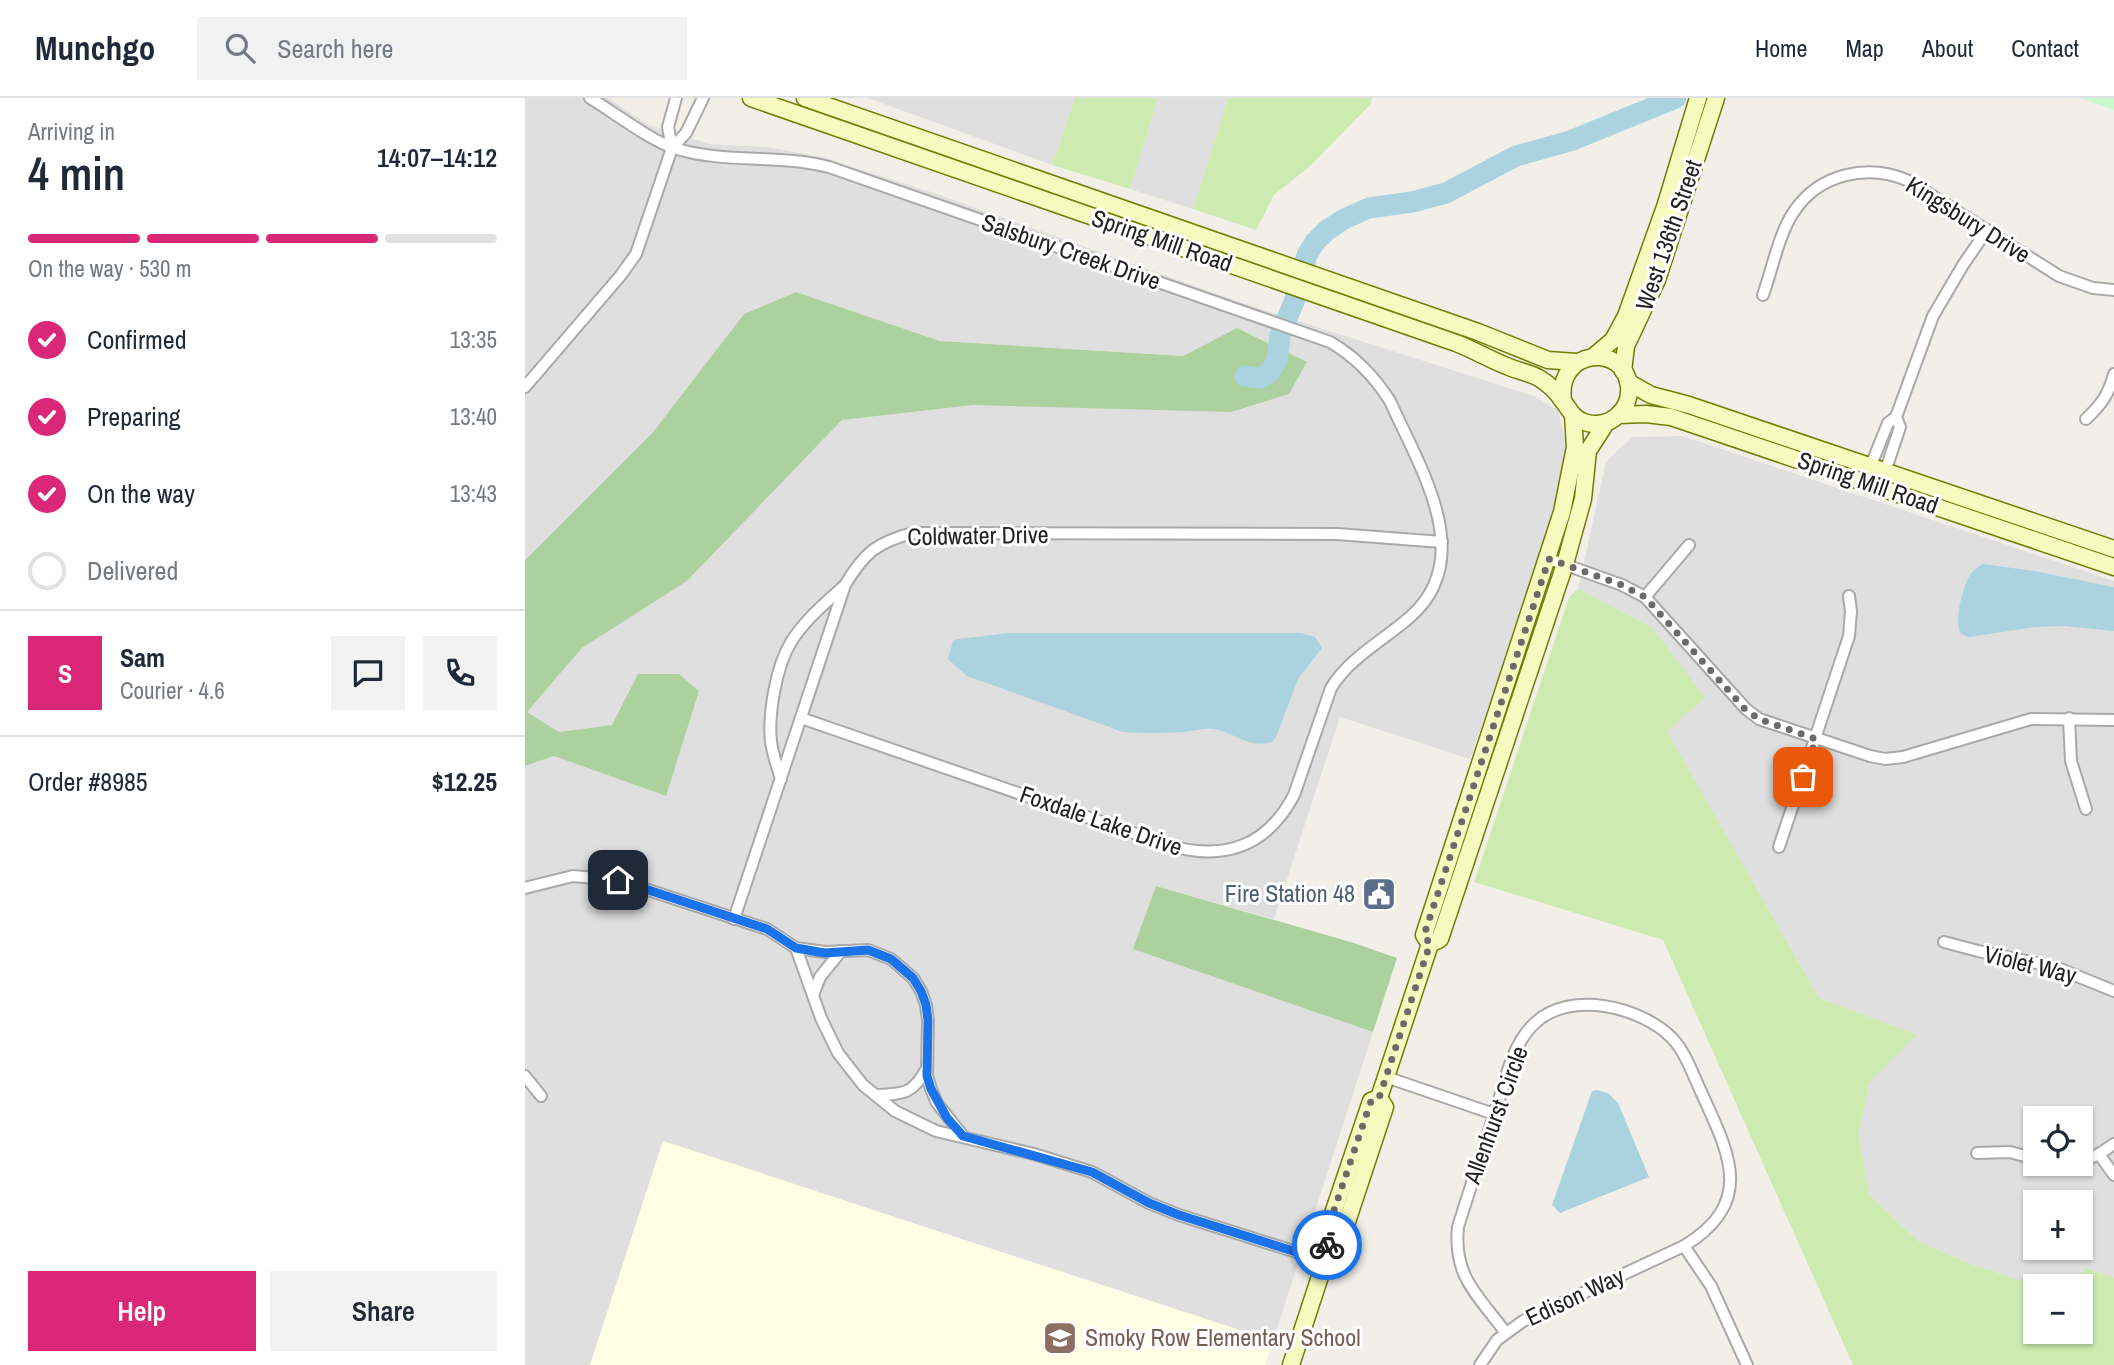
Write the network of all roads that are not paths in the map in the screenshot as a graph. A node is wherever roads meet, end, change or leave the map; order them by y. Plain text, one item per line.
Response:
1 (590, 98) edge
2 (675, 98) edge
3 (703, 98) edge
4 (751, 98) edge
5 (805, 98) edge
6 (1716, 98) edge
7 (1696, 103) edge
8 (672, 148) junction
9 (1987, 230) junction
10 (2114, 290) edge
11 (1763, 295) dead end
12 (1593, 356) junction
13 (1577, 362) junction
14 (2114, 374) edge
15 (1626, 376) junction
16 (525, 387) edge
17 (1563, 400) junction
18 (1573, 415) junction
19 (1612, 419) junction
20 (2086, 419) dead end
21 (1875, 477) junction
22 (1442, 542) junction
23 (1689, 545) dead end
24 (2114, 549) edge
25 (1557, 562) junction
26 (2114, 567) edge
27 (845, 585) junction
28 (1849, 596) dead end
29 (1645, 597) junction
30 (801, 718) junction
31 (2069, 718) junction
32 (2114, 719) edge
33 (1816, 739) junction
34 (781, 779) junction
35 (2085, 809) dead end
36 (1779, 847) dead end
37 (525, 888) edge
38 (734, 919) junction
39 (1944, 942) dead end
40 (796, 948) junction
41 (841, 951) junction
42 (2114, 991) edge
43 (813, 995) junction
44 (928, 1067) junction
45 (525, 1076) edge
46 (1386, 1077) junction
47 (876, 1095) junction
48 (541, 1096) dead end
49 (1494, 1114) junction
50 (963, 1136) junction
51 (2114, 1144) edge
52 (1977, 1153) dead end
53 (2099, 1154) junction
54 (2023, 1156) edge
55 (2093, 1157) edge
56 (2114, 1175) edge
57 (1684, 1246) junction
58 (1327, 1255) junction
59 (1505, 1332) junction
60 (1291, 1365) edge
61 (1480, 1365) edge
62 (1747, 1365) edge

1 - 8 street, Salsbury Creek Drive
2 - 8 street
3 - 8 street
4 - 17 street, Spring Mill Road
5 - 13 street, Spring Mill Road
6 - 15 street, West 136th Street
7 - 12 street, West 136th Street
8 - 16 street
8 - 22 street, Salsbury Creek Drive
9 - 10 street, Kingsbury Drive
9 - 11 street, Kingsbury Drive
9 - 21 street
12 - 13 street
12 - 15 street
13 - 17 street
14 - 20 street
15 - 19 street
15 - 21 street, Spring Mill Road
17 - 18 street
18 - 19 street
18 - 25 street
19 - 21 street, Spring Mill Road
19 - 25 street
21 - 24 street, Spring Mill Road
21 - 26 street, Spring Mill Road
22 - 27 street, Coldwater Drive
22 - 30 street, Foxdale Lake Drive
23 - 29 street
25 - 29 street
25 - 46 street
27 - 30 street, Coldwater Drive
27 - 34 street
28 - 33 street
29 - 33 street
30 - 34 street, Coldwater Drive
31 - 32 street
31 - 33 street
31 - 35 street
33 - 36 street
34 - 38 street, Coldwater Drive
37 - 38 street
38 - 40 street
39 - 42 street, Violet Way
40 - 41 street
40 - 43 street
41 - 43 street
41 - 44 street
43 - 47 street
44 - 47 street
44 - 50 street
45 - 48 street
46 - 49 street
46 - 58 street
47 - 50 street
49 - 57 street, Allenhurst Circle
49 - 59 street, Allenhurst Circle
50 - 58 street
51 - 53 street
52 - 54 street
53 - 55 street
53 - 56 street
57 - 59 street, Edison Way
57 - 62 street
58 - 60 street
59 - 61 street, Edison Way

